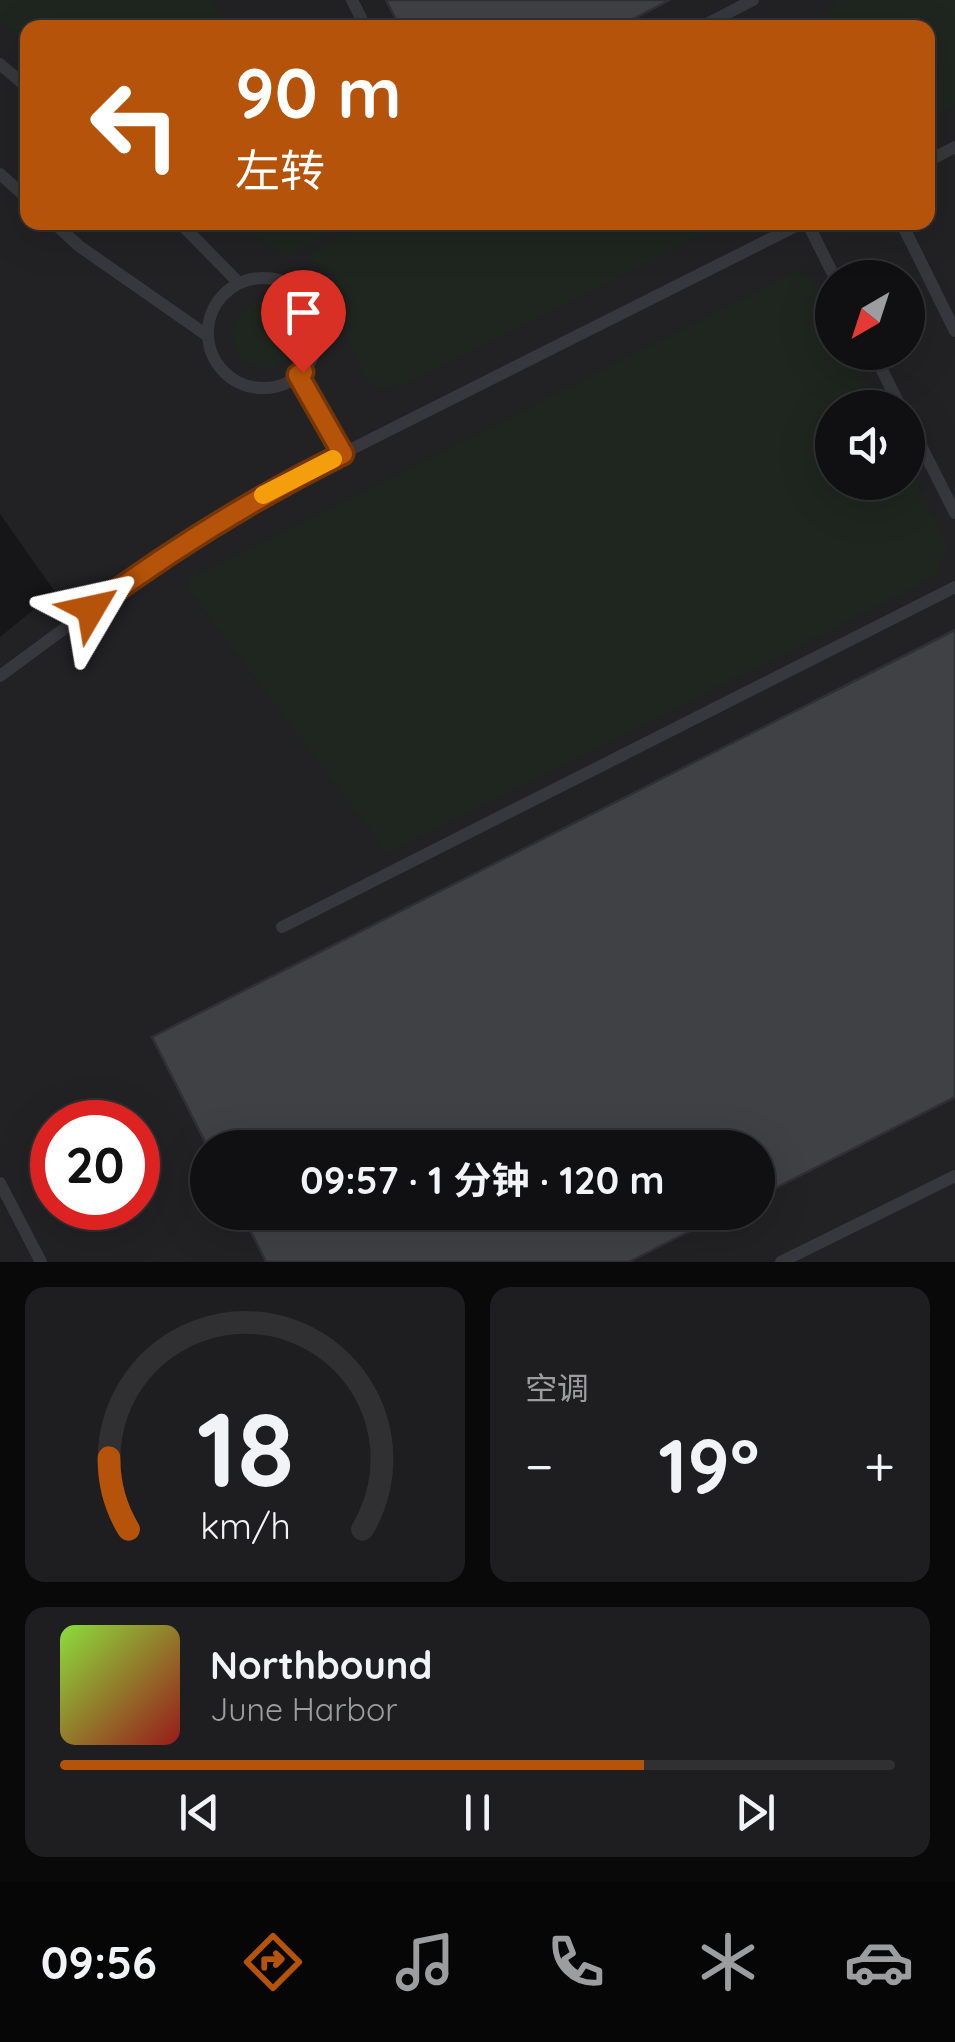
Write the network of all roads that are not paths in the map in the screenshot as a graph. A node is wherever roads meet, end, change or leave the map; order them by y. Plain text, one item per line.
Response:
1 (753, 0) edge
2 (714, 20) edge
3 (0, 64) edge
4 (20, 81) edge
5 (0, 174) edge
6 (20, 192) edge
7 (62, 230) edge
8 (186, 230) edge
9 (790, 230) edge
10 (810, 230) edge
11 (905, 230) edge
12 (826, 260) edge
13 (238, 283) junction
14 (955, 330) edge
15 (208, 336) junction
16 (298, 375) junction
17 (343, 454) junction
18 (925, 454) edge
19 (955, 513) edge
20 (955, 587) edge
21 (0, 676) edge
22 (282, 927) dead end
23 (955, 1176) edge
24 (0, 1183) edge
25 (41, 1262) edge
26 (781, 1262) edge

1 - 2 lane
3 - 4 lane
5 - 6 lane
7 - 15 lane
8 - 13 lane
9 - 17 lane
10 - 12 lane
11 - 14 lane
13 - 15 lane
13 - 16 lane
15 - 16 lane
16 - 17 lane
17 - 21 lane
18 - 19 lane
20 - 22 lane
23 - 26 lane
24 - 25 lane

